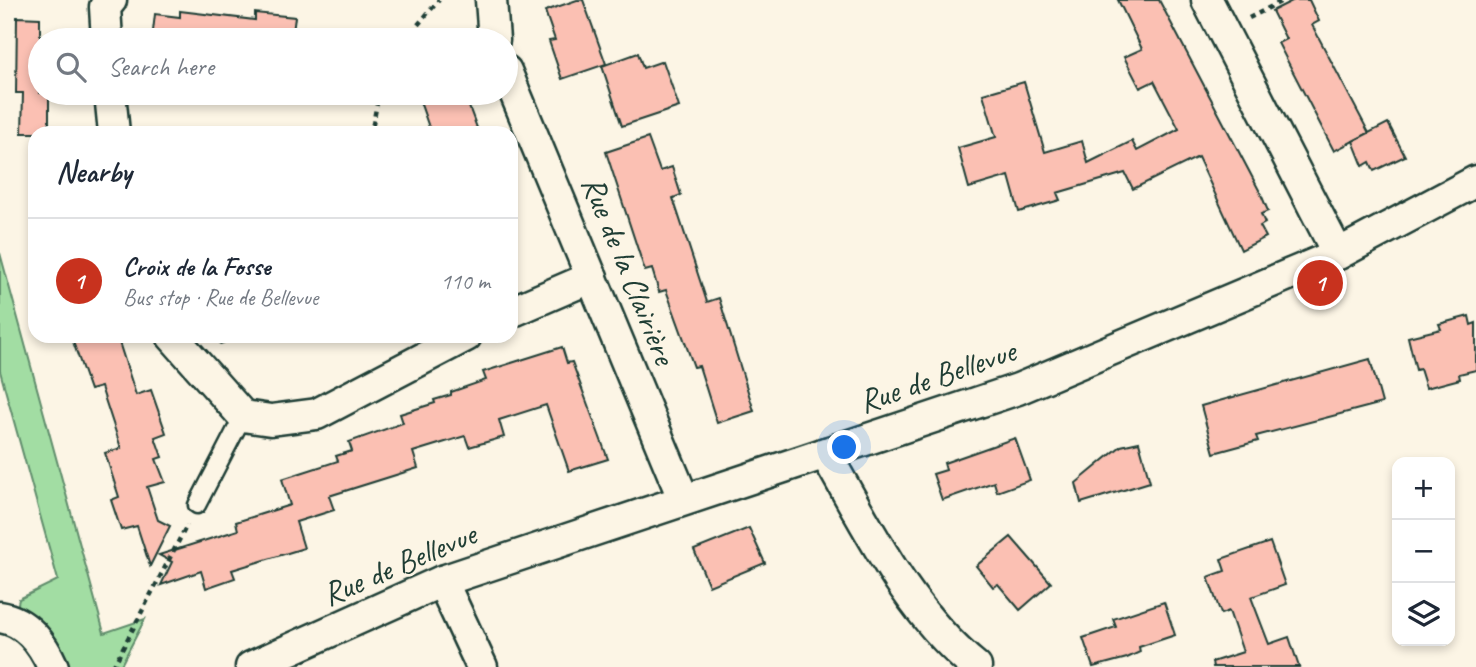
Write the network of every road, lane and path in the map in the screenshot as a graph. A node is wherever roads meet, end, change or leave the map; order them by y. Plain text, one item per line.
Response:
1 (111, 0) edge
2 (439, 0) edge
3 (1207, 0) edge
4 (1284, 0) edge
5 (483, 2) edge
6 (106, 28) edge
7 (415, 28) edge
8 (491, 28) edge
9 (1223, 31) junction
10 (518, 100) edge
11 (111, 105) edge
12 (377, 105) edge
13 (113, 126) edge
14 (371, 126) edge
15 (1476, 181) edge
16 (1338, 254) junction
17 (592, 278) junction
18 (518, 309) edge
19 (178, 343) edge
20 (453, 343) edge
21 (243, 416) junction
22 (825, 453) junction
23 (683, 498) junction
24 (197, 505) joint
25 (442, 581) junction
26 (0, 617) edge
27 (53, 667) edge
28 (113, 667) edge
29 (251, 667) edge
30 (482, 667) edge
31 (976, 667) edge

1 - 6 street
2 - 7 path
3 - 9 street
4 - 9 path
5 - 8 street
9 - 16 street
10 - 17 street, Rue de la Clairière
11 - 13 street
12 - 14 path
15 - 16 street, Rue de Bellevue
16 - 22 street, Rue de Bellevue
17 - 18 street
17 - 23 street, Rue de la Clairière
19 - 21 street
20 - 21 street
21 - 24 lane
22 - 23 street, Rue de Bellevue
22 - 31 street
23 - 25 street, Rue de Bellevue
24 - 28 path
25 - 29 street, Rue de Bellevue
25 - 30 street
26 - 27 street

